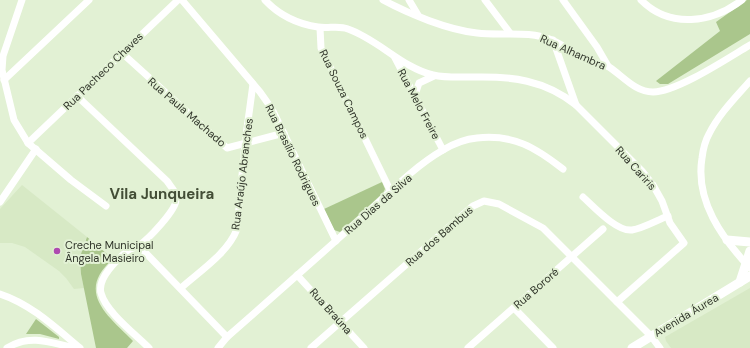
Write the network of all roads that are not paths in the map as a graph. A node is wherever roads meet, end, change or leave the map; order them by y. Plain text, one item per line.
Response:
1 (22, 0) edge
2 (89, 0) edge
3 (178, 0) edge
4 (182, 0) edge
5 (265, 0) edge
6 (383, 0) edge
7 (409, 0) edge
8 (485, 0) edge
9 (563, 0) edge
10 (641, 0) edge
11 (742, 0) edge
12 (418, 14) junction
13 (320, 28) junction
14 (510, 33) junction
15 (553, 40) junction
16 (750, 45) edge
17 (122, 53) junction
18 (395, 58) junction
19 (608, 66) junction
20 (434, 76) junction
21 (4, 80) junction
22 (750, 82) edge
23 (253, 84) junction
24 (415, 95) junction
25 (77, 96) junction
26 (576, 105) junction
27 (284, 133) junction
28 (28, 143) junction
29 (245, 143) junction
30 (36, 149) junction
31 (443, 150) junction
32 (563, 170) dead end
33 (391, 192) junction
34 (583, 197) dead end
35 (0, 202) edge
36 (106, 206) dead end
37 (668, 216) junction
38 (603, 229) dead end
39 (727, 240) junction
40 (336, 241) junction
41 (750, 242) edge
42 (139, 246) junction
43 (750, 251) edge
44 (572, 256) junction
45 (748, 267) edge
46 (298, 275) junction
47 (750, 276) edge
48 (740, 282) junction
49 (181, 288) junction
50 (0, 294) edge
51 (617, 302) junction
52 (514, 308) junction
53 (340, 322) junction
54 (651, 336) junction
55 (227, 337) junction
56 (7, 348) edge
57 (74, 348) edge
58 (80, 348) edge
59 (149, 348) edge
60 (218, 348) edge
61 (311, 348) edge
62 (364, 348) edge
63 (468, 348) edge
64 (553, 348) edge
65 (632, 348) edge
66 (660, 348) edge

1 - 21 street
2 - 21 street
3 - 17 street, Rua Pacheco Chaves
4 - 23 street, Rua Brasílio Rodrigues
5 - 13 street
6 - 12 street, Rua Alhambra
7 - 12 street
8 - 14 street
9 - 19 street
10 - 11 street
12 - 14 street, Rua Alhambra
13 - 18 street
13 - 33 street, Rua Souza Campos
14 - 15 street, Rua Alhambra
15 - 19 street, Rua Alhambra
15 - 26 street, Rua Cariris
16 - 19 street, Rua Alhambra
17 - 25 street, Rua Pacheco Chaves
17 - 29 street, Rua Paula Machado
18 - 20 street
18 - 24 street, Rua Melo Freire
20 - 24 street
20 - 26 street
21 - 28 street
22 - 39 street
23 - 27 street, Rua Brasílio Rodrigues
23 - 29 street, Rua Araújo Abranches
24 - 31 street, Rua Melo Freire
25 - 28 street, Rua Pacheco Chaves
25 - 42 street
26 - 37 street, Rua Cariris
27 - 29 street, Rua Paula Machado
27 - 40 street, Rua Brasílio Rodrigues
28 - 30 street
29 - 49 street, Rua Araújo Abranches
30 - 35 street
30 - 36 street
31 - 32 street, Rua Dias da Silva
31 - 33 street, Rua Dias da Silva
33 - 40 street, Rua Dias da Silva
34 - 37 street
37 - 51 street, Rua Cariris
38 - 44 street, Rua Bororé
39 - 41 street
39 - 45 street
40 - 46 street, Rua Dias da Silva
42 - 49 street
42 - 59 street
43 - 45 street
44 - 51 street, Rua dos Bambus
44 - 52 street, Rua Bororé
44 - 53 street, Rua dos Bambus
45 - 48 street
46 - 53 street, Rua Braúna
46 - 55 street, Rua Dias da Silva
47 - 48 street, Avenida Áurea
48 - 54 street, Avenida Áurea
49 - 55 street
50 - 58 street
51 - 54 street, Rua dos Bambus
52 - 63 street, Rua Bororé
52 - 64 street
53 - 61 street, Rua dos Bambus
53 - 62 street, Rua Braúna
54 - 65 street, Avenida Áurea
54 - 66 street, Rua dos Bambus
55 - 60 street, Rua Dias da Silva
56 - 57 street

